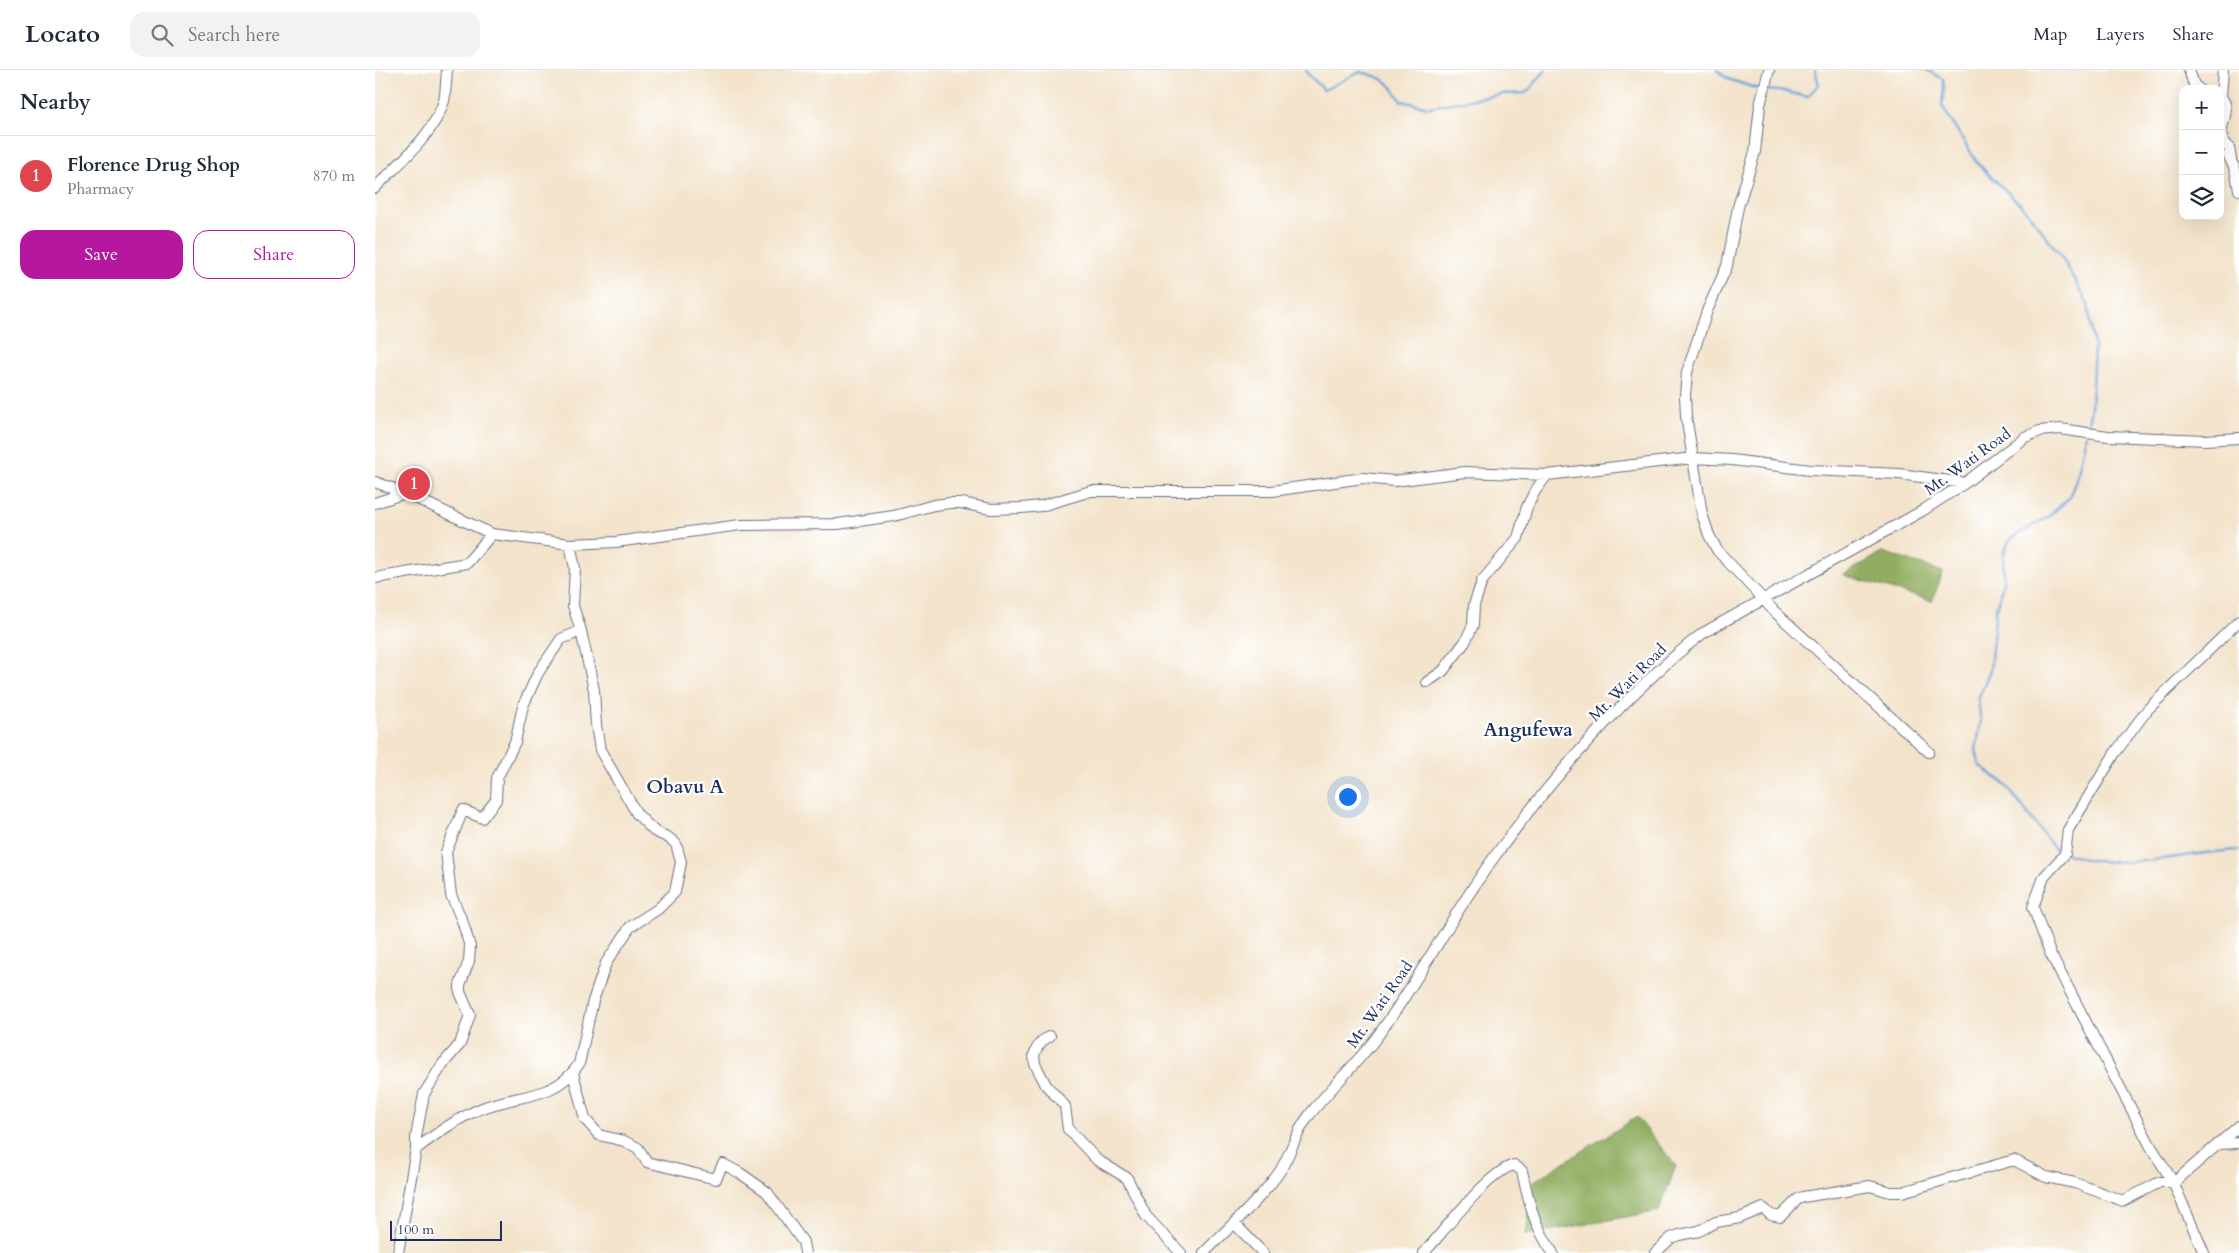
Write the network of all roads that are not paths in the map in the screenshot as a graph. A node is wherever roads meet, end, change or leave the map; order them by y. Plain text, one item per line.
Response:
1 (447, 70) edge
2 (1769, 70) edge
3 (2189, 70) edge
4 (2223, 70) edge
5 (2194, 85) edge
6 (2221, 85) edge
7 (2224, 101) edge
8 (2224, 120) edge
9 (2221, 130) edge
10 (2224, 147) edge
11 (2235, 165) edge
12 (375, 188) edge
13 (2239, 190) edge
14 (2239, 438) edge
15 (1693, 458) junction
16 (1547, 475) junction
17 (375, 482) edge
18 (1965, 483) junction
19 (405, 493) junction
20 (375, 503) edge
21 (492, 534) junction
22 (570, 544) junction
23 (375, 578) edge
24 (1765, 600) junction
25 (2239, 621) edge
26 (581, 631) junction
27 (1427, 682) dead end
28 (1929, 752) dead end
29 (1050, 1036) dead end
30 (573, 1073) junction
31 (2239, 1126) edge
32 (2239, 1143) edge
33 (2218, 1144) junction
34 (415, 1149) junction
35 (2173, 1182) junction
36 (1234, 1223) junction
37 (398, 1253) edge
38 (805, 1253) edge
39 (1181, 1253) edge
40 (1204, 1253) edge
41 (1263, 1253) edge
42 (1424, 1253) edge
43 (1553, 1253) edge
44 (1655, 1253) edge
45 (2204, 1253) edge

1 - 12 street
2 - 15 street
3 - 5 street
4 - 6 street
7 - 8 street
9 - 11 street
10 - 11 street
11 - 13 street
14 - 18 street, Mt. Wati Road
15 - 16 street
15 - 18 street
15 - 24 street
16 - 22 street
16 - 27 street
17 - 19 street
18 - 24 street, Mt. Wati Road
19 - 20 street
19 - 21 street
21 - 22 street
21 - 23 street
22 - 26 street
24 - 28 street
24 - 36 street, Mt. Wati Road
25 - 35 street
26 - 30 street
26 - 34 street
29 - 39 street
30 - 34 street
30 - 38 street
31 - 33 street
32 - 33 street
33 - 35 street
34 - 37 street
35 - 44 street
35 - 45 street
36 - 40 street, Mt. Wati Road
36 - 41 street
42 - 43 street

